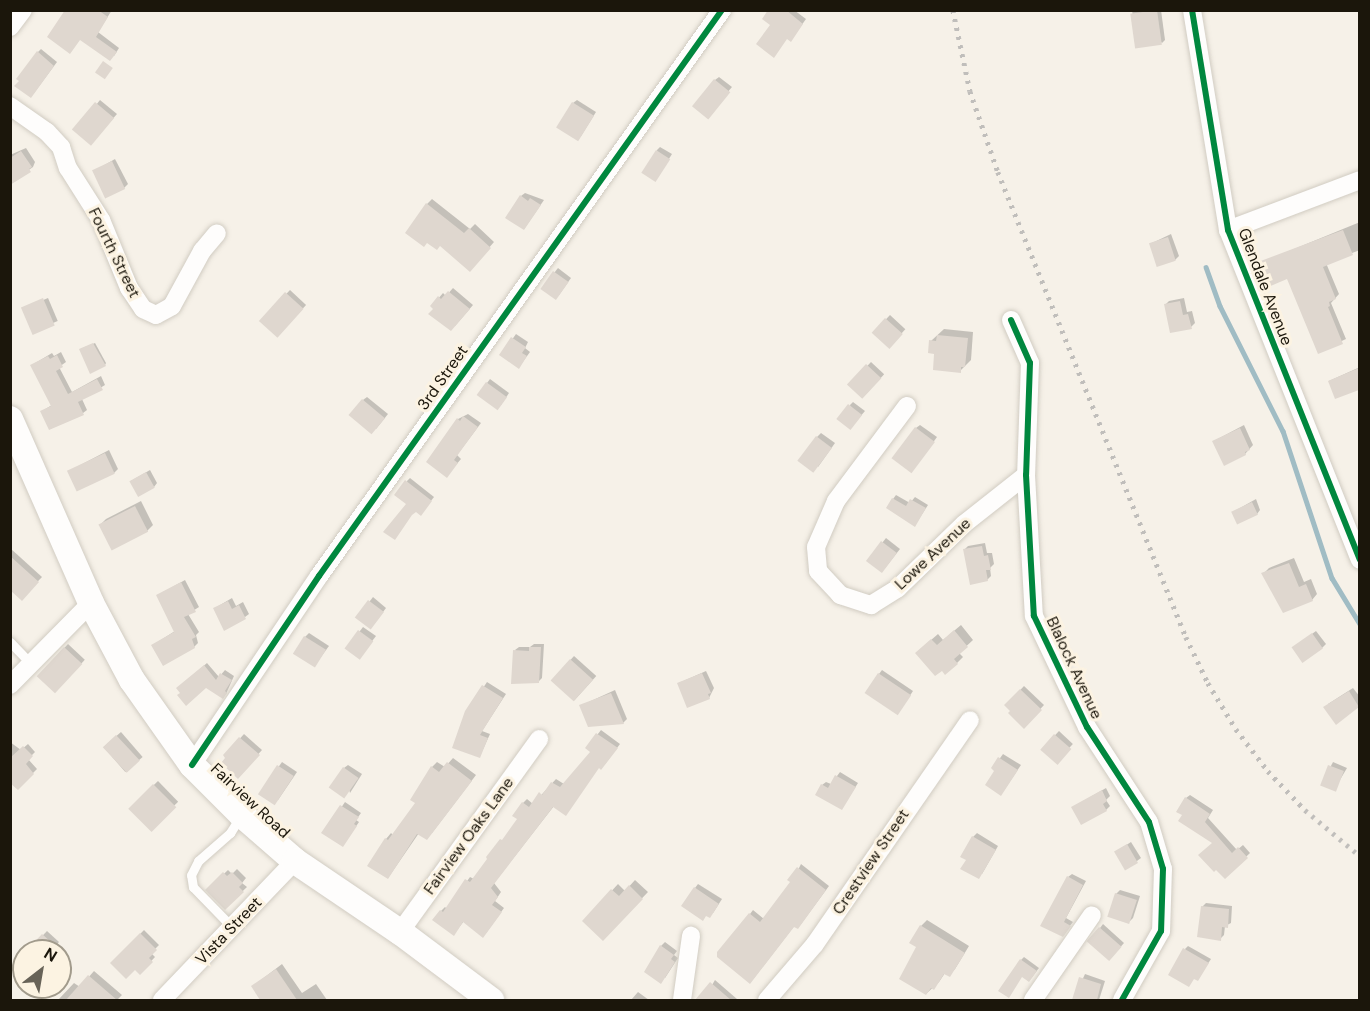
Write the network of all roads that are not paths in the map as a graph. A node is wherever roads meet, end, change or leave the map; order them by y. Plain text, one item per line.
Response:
1 (23, 10) edge
2 (722, 10) edge
3 (1192, 10) edge
4 (10, 27) edge
5 (10, 106) edge
6 (1359, 180) edge
7 (1228, 230) junction
8 (217, 233) dead end
9 (1011, 320) dead end
10 (907, 406) dead end
11 (10, 419) edge
12 (1026, 475) junction
13 (1359, 560) edge
14 (91, 603) junction
15 (10, 642) edge
16 (31, 664) junction
17 (10, 685) edge
18 (970, 720) dead end
19 (538, 739) dead end
20 (192, 765) junction
21 (242, 815) junction
22 (296, 861) junction
23 (1092, 915) dead end
24 (232, 927) junction
25 (400, 932) junction
26 (691, 936) dead end
27 (162, 1000) edge
28 (491, 1000) edge
29 (682, 1000) edge
30 (767, 1000) edge
31 (1033, 1000) edge
32 (1122, 1000) edge

1 - 4 street
2 - 20 street, 3rd Street
3 - 7 street, Glendale Avenue
5 - 8 street, Fourth Street
6 - 7 street
7 - 13 street, Glendale Avenue
9 - 12 street, Blalock Avenue
10 - 12 street, Lowe Avenue
11 - 14 main road, Fairview Road
12 - 32 street, Blalock Avenue
14 - 16 street
14 - 20 main road, Fairview Road
15 - 16 lane
16 - 17 street
18 - 30 street, Crestview Street
19 - 25 street, Fairview Oaks Lane
20 - 21 main road, Fairview Road
21 - 22 main road, Fairview Road
21 - 24 lane
22 - 24 street, Vista Street
22 - 25 main road, Fairview Road
23 - 31 street
24 - 27 street, Vista Street
25 - 28 main road, Fairview Road
26 - 29 street

